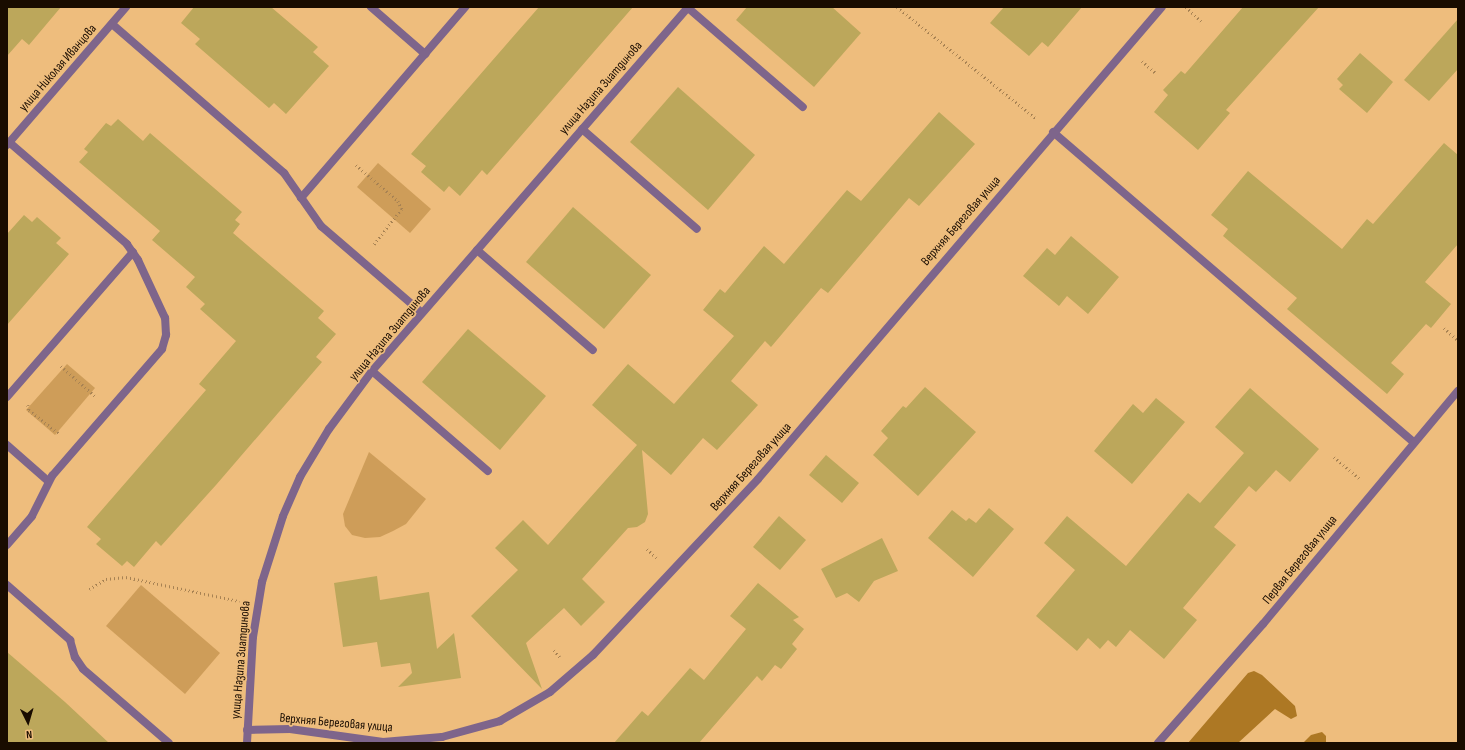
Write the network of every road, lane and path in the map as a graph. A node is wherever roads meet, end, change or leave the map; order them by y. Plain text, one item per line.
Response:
1 (126, 7) edge
2 (371, 7) edge
3 (466, 7) edge
4 (688, 7) edge
5 (897, 7) edge
6 (1162, 7) edge
7 (1186, 7) edge
8 (1201, 21) dead end
9 (112, 24) junction
10 (425, 54) junction
11 (802, 107) dead end
12 (582, 129) junction
13 (1053, 132) junction
14 (8, 143) edge
15 (340, 152) junction
16 (300, 198) junction
17 (697, 229) dead end
18 (477, 250) junction
19 (133, 252) junction
20 (361, 260) junction
21 (422, 313) junction
22 (1444, 328) dead end
23 (1458, 340) edge
24 (593, 350) dead end
25 (45, 353) junction
26 (61, 366) junction
27 (372, 371) junction
28 (55, 372) dead end
29 (1458, 391) edge
30 (96, 396) junction
31 (7, 397) edge
32 (30, 402) dead end
33 (91, 402) dead end
34 (110, 409) junction
35 (65, 432) dead end
36 (1414, 443) junction
37 (7, 445) edge
38 (1334, 457) dead end
39 (488, 471) dead end
40 (48, 481) junction
41 (1374, 490) junction
42 (7, 545) edge
43 (7, 585) edge
44 (89, 589) dead end
45 (257, 605) junction
46 (247, 730) junction
47 (169, 743) edge
48 (247, 743) edge
49 (1158, 743) edge

1 - 9 street, улица Николая Иванцова
2 - 10 street
3 - 10 street
4 - 11 street
4 - 12 street, улица Назипа Зиатдинова
5 - 13 path
6 - 13 street, Верхняя Береговая улица
7 - 8 path
9 - 14 street, улица Николая Иванцова
9 - 16 street
10 - 15 street
12 - 17 street
12 - 18 street, улица Назипа Зиатдинова
13 - 36 street
13 - 46 street, Верхняя Береговая улица
14 - 19 street
15 - 16 street
15 - 20 path
16 - 20 street
18 - 21 street, улица Назипа Зиатдинова
18 - 24 street
19 - 25 street
19 - 34 street
20 - 21 street
21 - 27 street, улица Назипа Зиатдинова
22 - 23 path
25 - 26 path
25 - 31 street
26 - 28 path
26 - 30 path
27 - 39 street
27 - 45 street, улица Назипа Зиатдинова
29 - 36 street, Первая Береговая улица
30 - 33 path
30 - 34 path
32 - 35 path
34 - 40 street
36 - 41 street, Первая Береговая улица
37 - 40 street
38 - 41 path
40 - 42 street
41 - 49 street, Первая Береговая улица
43 - 47 street
44 - 45 path
45 - 46 street, улица Назипа Зиатдинова
46 - 48 street, улица Назипа Зиатдинова

